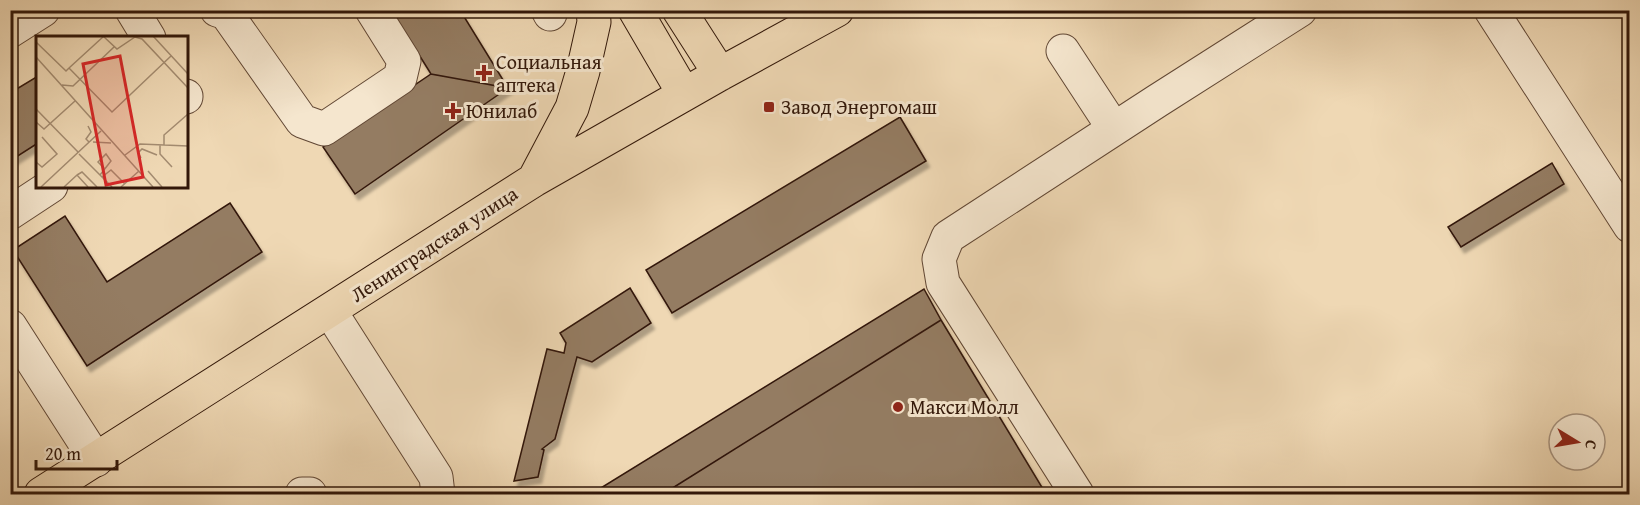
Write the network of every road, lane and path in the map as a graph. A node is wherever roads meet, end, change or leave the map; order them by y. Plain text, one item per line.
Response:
1 (43, 10) edge
2 (132, 10) edge
3 (372, 10) edge
4 (593, 10) edge
5 (635, 10) edge
6 (679, 10) edge
7 (837, 10) edge
8 (1300, 10) edge
9 (1491, 10) edge
10 (225, 12) edge
11 (10, 31) edge
12 (148, 36) edge
13 (1064, 51) dead end
14 (720, 74) junction
15 (684, 94) junction
16 (1114, 129) junction
17 (534, 180) junction
18 (48, 188) edge
19 (10, 213) edge
20 (1629, 226) edge
21 (330, 311) junction
22 (10, 326) edge
23 (96, 460) junction
24 (41, 495) edge
25 (302, 495) edge
26 (310, 495) edge
27 (438, 495) edge
28 (1077, 495) edge

1 - 11 street
2 - 12 street
3 - 10 street
4 - 17 main road
5 - 15 main road
6 - 14 main road
7 - 14 main road, Ленинградская улица
8 - 16 street
9 - 20 street
13 - 16 street
14 - 15 main road, Ленинградская улица
15 - 17 main road, Ленинградская улица
16 - 28 street
17 - 21 main road, Ленинградская улица
18 - 19 street
21 - 23 main road, Ленинградская улица
21 - 27 street
22 - 23 street
23 - 24 main road, Ленинградская улица
25 - 26 street

